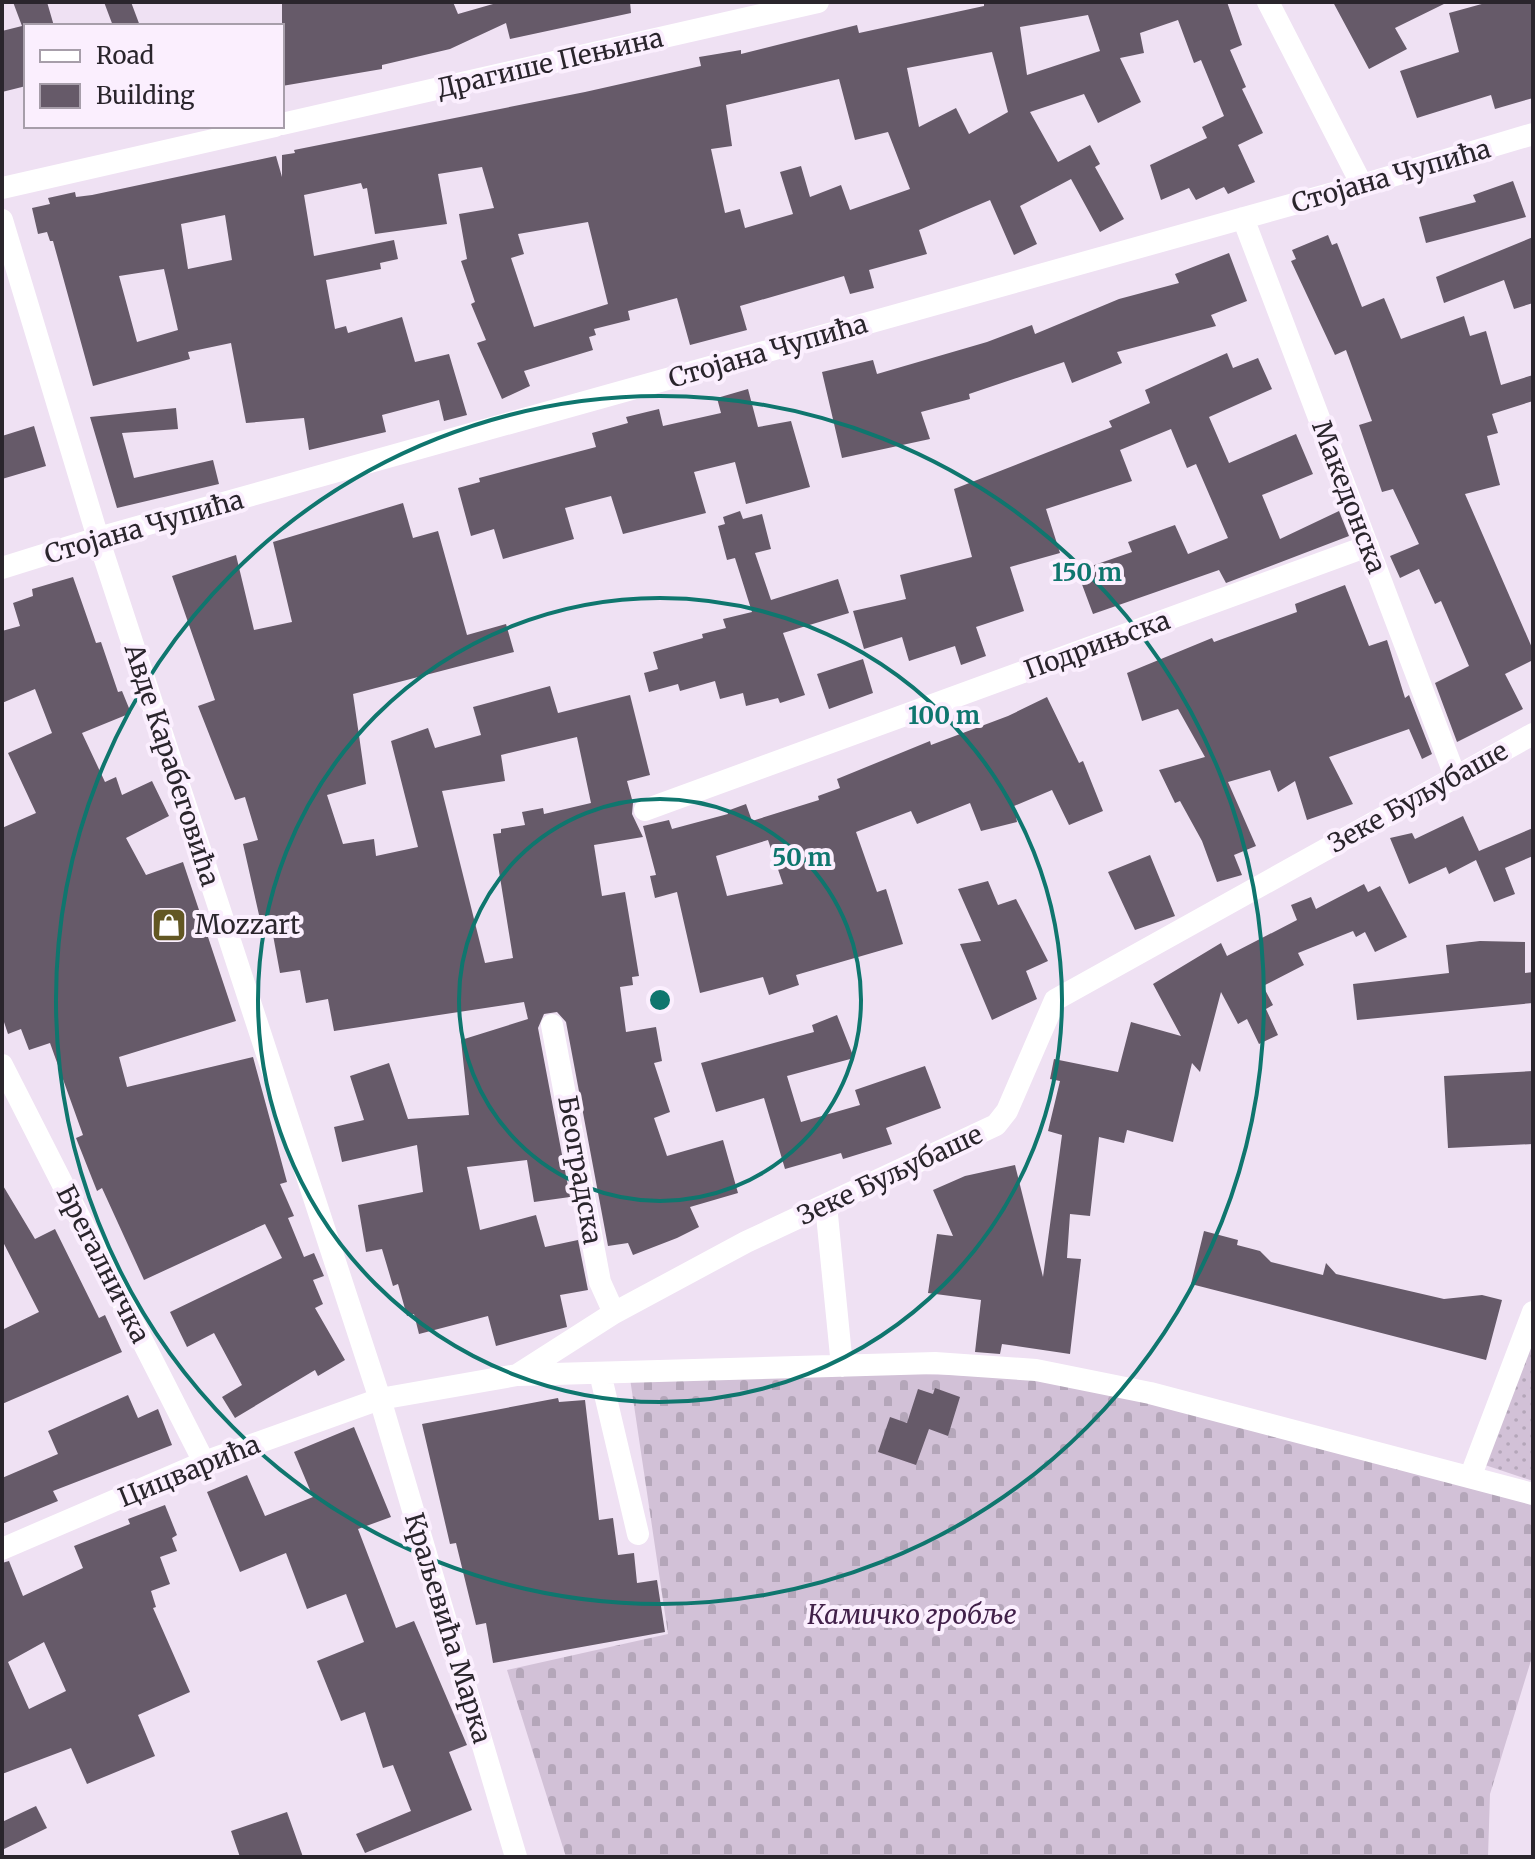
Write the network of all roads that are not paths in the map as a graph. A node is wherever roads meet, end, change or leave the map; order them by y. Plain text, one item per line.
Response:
1 (818, 2) edge
2 (1268, 2) edge
3 (284, 124) edge
4 (266, 128) edge
5 (1533, 134) edge
6 (1362, 185) junction
7 (2, 188) edge
8 (1243, 218) junction
9 (2, 220) edge
10 (98, 538) junction
11 (1368, 546) junction
12 (2, 568) edge
13 (1533, 734) edge
14 (1455, 776) junction
15 (645, 810) dead end
16 (552, 1025) dead end
17 (2, 1065) edge
18 (826, 1205) junction
19 (1533, 1312) edge
20 (614, 1313) junction
21 (842, 1366) junction
22 (600, 1373) junction
23 (517, 1375) junction
24 (380, 1399) junction
25 (204, 1462) junction
26 (1471, 1475) junction
27 (1533, 1494) edge
28 (638, 1534) dead end
29 (2, 1549) edge
30 (516, 1857) edge

1 - 3 street, Драгише Пењина
2 - 6 street
4 - 7 street
5 - 6 street, Стојана Чупића
6 - 8 street, Стојана Чупића
8 - 10 street, Стојана Чупића
8 - 11 street, Македонска
9 - 10 street, Авде Карабеговића
10 - 12 street, Стојана Чупића
10 - 24 street, Авде Карабеговића
11 - 14 street, Македонска
11 - 15 street, Подрињска
13 - 14 street, Зеке Буљубаше
14 - 18 street, Зеке Буљубаше
16 - 20 street, Београдска
17 - 25 street, Брегалничка
18 - 20 street, Зеке Буљубаше
18 - 21 street
19 - 26 street
20 - 23 street, Зеке Буљубаше
21 - 22 street
21 - 26 street
22 - 23 street
22 - 28 street
23 - 24 street, Зеке Буљубаше
24 - 25 street, Цицварића
24 - 30 street, Краљевића Марка
25 - 29 street, Цицварића
26 - 27 street

